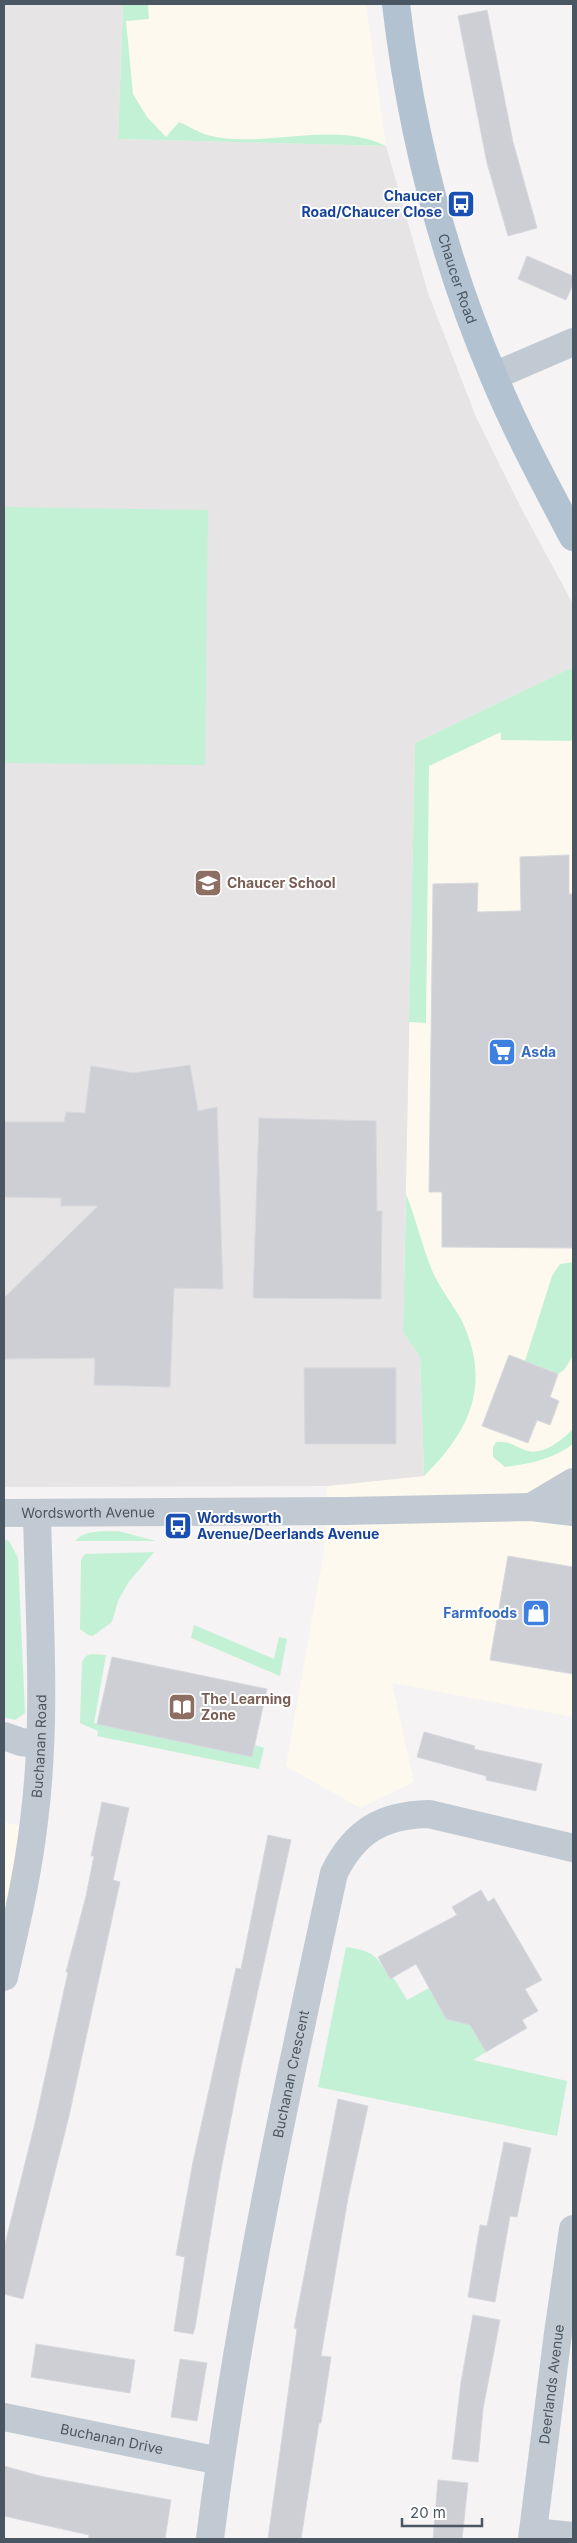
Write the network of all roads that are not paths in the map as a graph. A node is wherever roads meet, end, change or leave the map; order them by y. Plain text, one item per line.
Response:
1 (396, 4) edge
2 (573, 342) edge
3 (494, 376) junction
4 (573, 536) edge
5 (573, 1482) edge
6 (531, 1507) junction
7 (573, 1512) edge
8 (4, 1513) edge
9 (37, 1513) junction
10 (4, 1736) edge
11 (39, 1744) junction
12 (573, 1848) edge
13 (4, 1977) edge
14 (573, 2229) edge
15 (4, 2417) edge
16 (220, 2461) junction
17 (533, 2536) edge
18 (573, 2536) edge
19 (210, 2539) edge

1 - 3 main road, Chaucer Road
2 - 3 street
3 - 4 main road, Chaucer Road
5 - 6 street, Wordsworth Avenue
6 - 7 street, Wordsworth Avenue
6 - 9 street, Wordsworth Avenue
8 - 9 street, Wordsworth Avenue
9 - 11 street, Buchanan Road
10 - 11 street
11 - 13 street, Buchanan Road
12 - 16 street, Buchanan Crescent
14 - 17 street, Deerlands Avenue
15 - 16 street, Buchanan Drive
16 - 19 street, Buchanan Crescent
17 - 18 street

